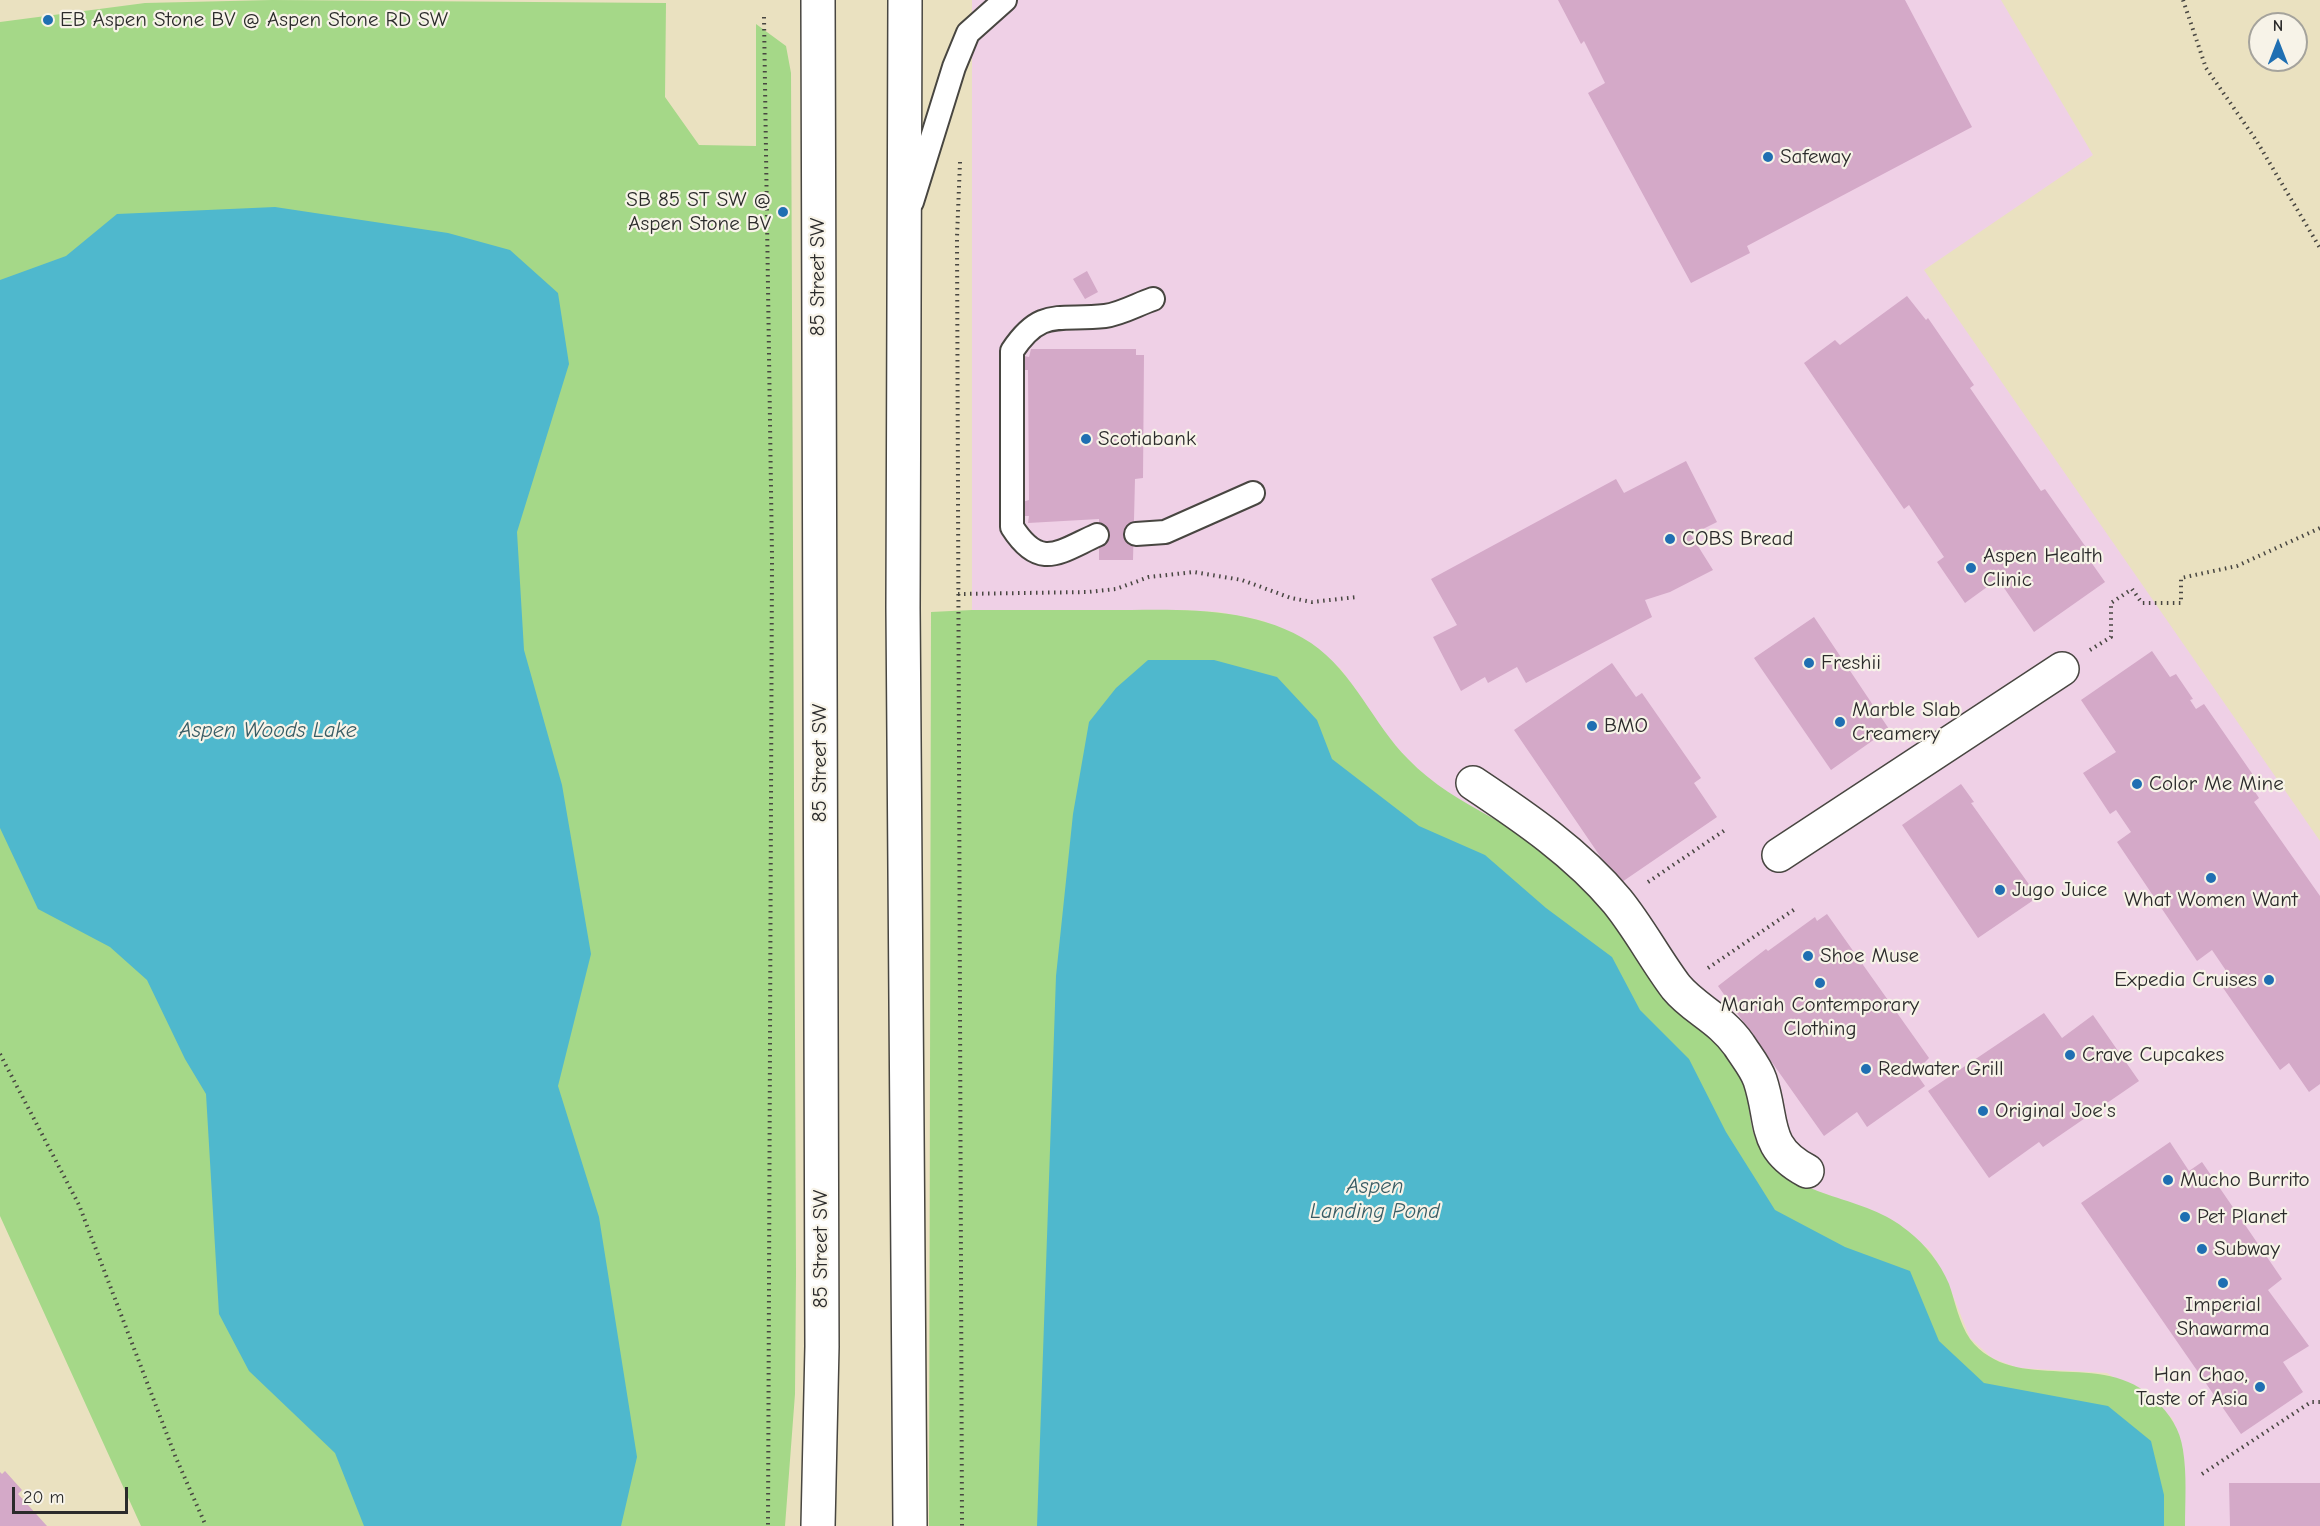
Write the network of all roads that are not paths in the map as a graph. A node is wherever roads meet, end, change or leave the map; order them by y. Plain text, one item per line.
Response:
1 (818, 0) edge
2 (905, 0) edge
3 (1005, 0) edge
4 (904, 226) junction
5 (1153, 299) dead end
6 (1253, 493) dead end
7 (1136, 534) dead end
8 (1097, 535) dead end
9 (2062, 669) dead end
10 (1473, 783) dead end
11 (1779, 855) dead end
12 (1807, 1171) dead end
13 (818, 1526) edge
14 (910, 1526) edge

1 - 13 main road, 85 Street SW
2 - 4 main road
3 - 4 lane
4 - 14 main road
5 - 8 lane
6 - 7 lane
9 - 11 main road
10 - 12 main road

